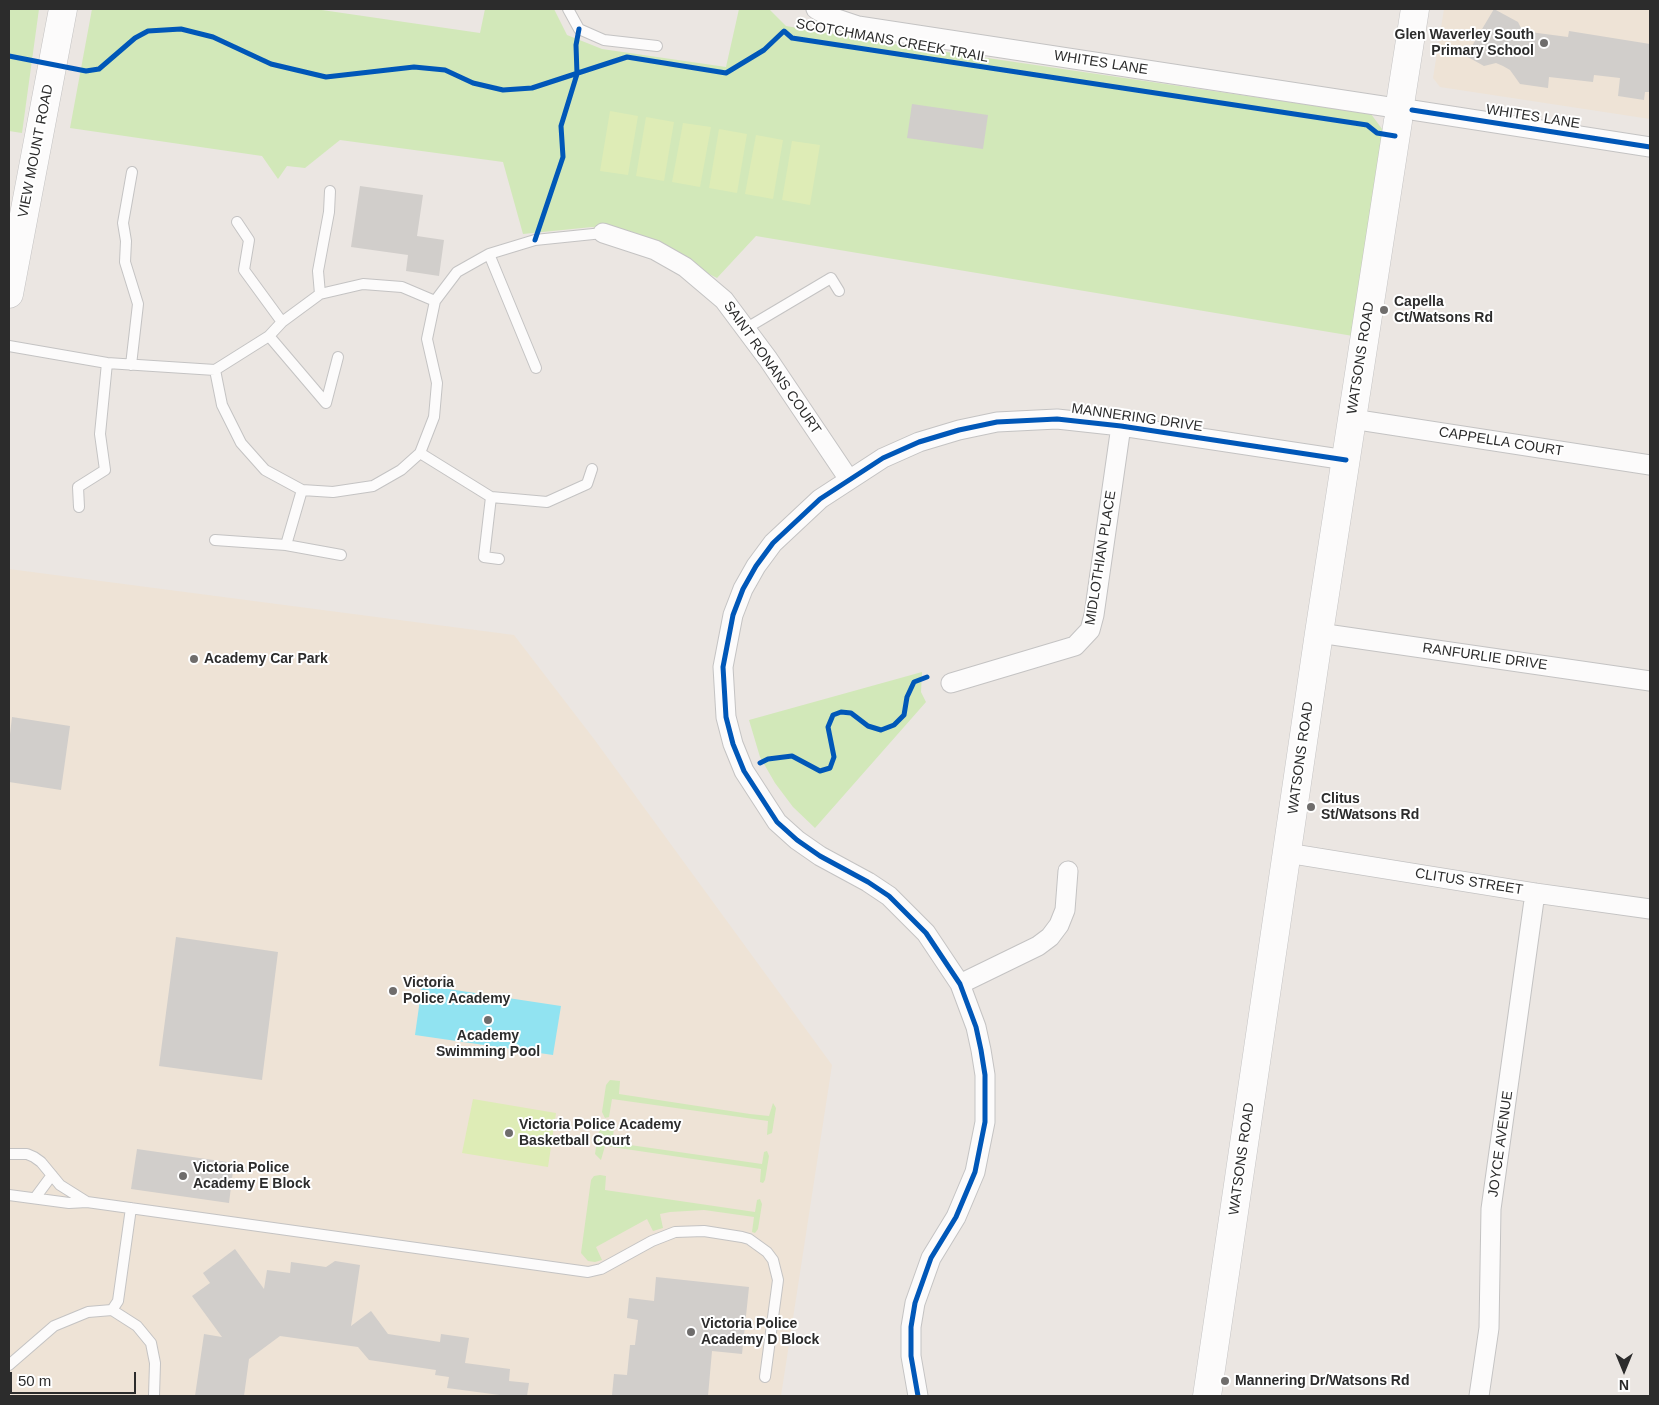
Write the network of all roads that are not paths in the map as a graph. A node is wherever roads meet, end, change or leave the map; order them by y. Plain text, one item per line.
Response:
1 (63, 9) edge
2 (568, 9) edge
3 (816, 9) edge
4 (1414, 9) edge
5 (657, 46) dead end
6 (1400, 109) junction
7 (1650, 147) edge
8 (132, 172) dead end
9 (330, 191) dead end
10 (237, 222) dead end
11 (603, 233) joint
12 (489, 254) junction
13 (838, 291) dead end
14 (9, 294) edge
15 (320, 294) junction
16 (435, 302) junction
17 (282, 322) junction
18 (746, 329) junction
19 (269, 336) junction
20 (9, 346) edge
21 (338, 357) dead end
22 (107, 363) junction
23 (131, 364) junction
24 (536, 368) dead end
25 (215, 370) junction
26 (1352, 419) junction
27 (1122, 426) junction
28 (420, 453) junction
29 (1346, 460) junction
30 (1650, 465) edge
31 (592, 469) dead end
32 (848, 478) junction
33 (302, 490) junction
34 (491, 498) junction
35 (79, 507) dead end
36 (215, 540) dead end
37 (286, 544) junction
38 (341, 555) dead end
39 (499, 559) dead end
40 (1319, 633) junction
41 (1650, 682) edge
42 (952, 683) dead end
43 (1287, 853) junction
44 (1068, 872) dead end
45 (1536, 893) junction
46 (1650, 909) edge
47 (960, 984) junction
48 (9, 1154) edge
49 (52, 1175) junction
50 (9, 1195) edge
51 (35, 1198) junction
52 (87, 1202) junction
53 (131, 1208) junction
54 (112, 1310) junction
55 (9, 1366) edge
56 (765, 1377) dead end
57 (154, 1396) edge
58 (918, 1396) edge
59 (1208, 1396) edge
60 (1479, 1396) edge

1 - 14 street, VIEW MOUNT ROAD
2 - 5 lane
3 - 6 street, WHITES LANE
4 - 6 street, WATSONS ROAD
6 - 7 street, WHITES LANE
6 - 26 street, WATSONS ROAD
8 - 23 lane
9 - 15 lane
10 - 17 lane
11 - 12 lane
11 - 18 street, SAINT RONANS COURT
12 - 16 lane
12 - 24 lane
13 - 18 lane
15 - 16 lane
15 - 17 lane
16 - 28 lane
17 - 19 lane
18 - 32 street, SAINT RONANS COURT
19 - 21 lane
19 - 25 lane
20 - 22 lane
22 - 23 lane
22 - 35 lane
23 - 25 lane
25 - 33 lane
26 - 29 street, WATSONS ROAD
26 - 30 street, CAPPELLA COURT
27 - 29 street, MANNERING DRIVE
27 - 32 street, MANNERING DRIVE
27 - 42 street, MIDLOTHIAN PLACE
28 - 33 lane
28 - 34 lane
29 - 40 street, WATSONS ROAD
31 - 34 lane
32 - 47 street, MANNERING DRIVE
33 - 37 lane
34 - 39 lane
36 - 37 lane
37 - 38 lane
40 - 41 street, RANFURLIE DRIVE
40 - 43 street, WATSONS ROAD
43 - 45 street, CLITUS STREET
43 - 59 street, WATSONS ROAD
44 - 47 street
45 - 46 street, CLITUS STREET
45 - 60 street, JOYCE AVENUE
47 - 58 street, MANNERING DRIVE
48 - 49 lane
49 - 51 lane
49 - 52 lane
50 - 51 lane
51 - 52 lane
52 - 53 lane
53 - 54 lane
53 - 56 lane
54 - 55 lane
54 - 57 lane

